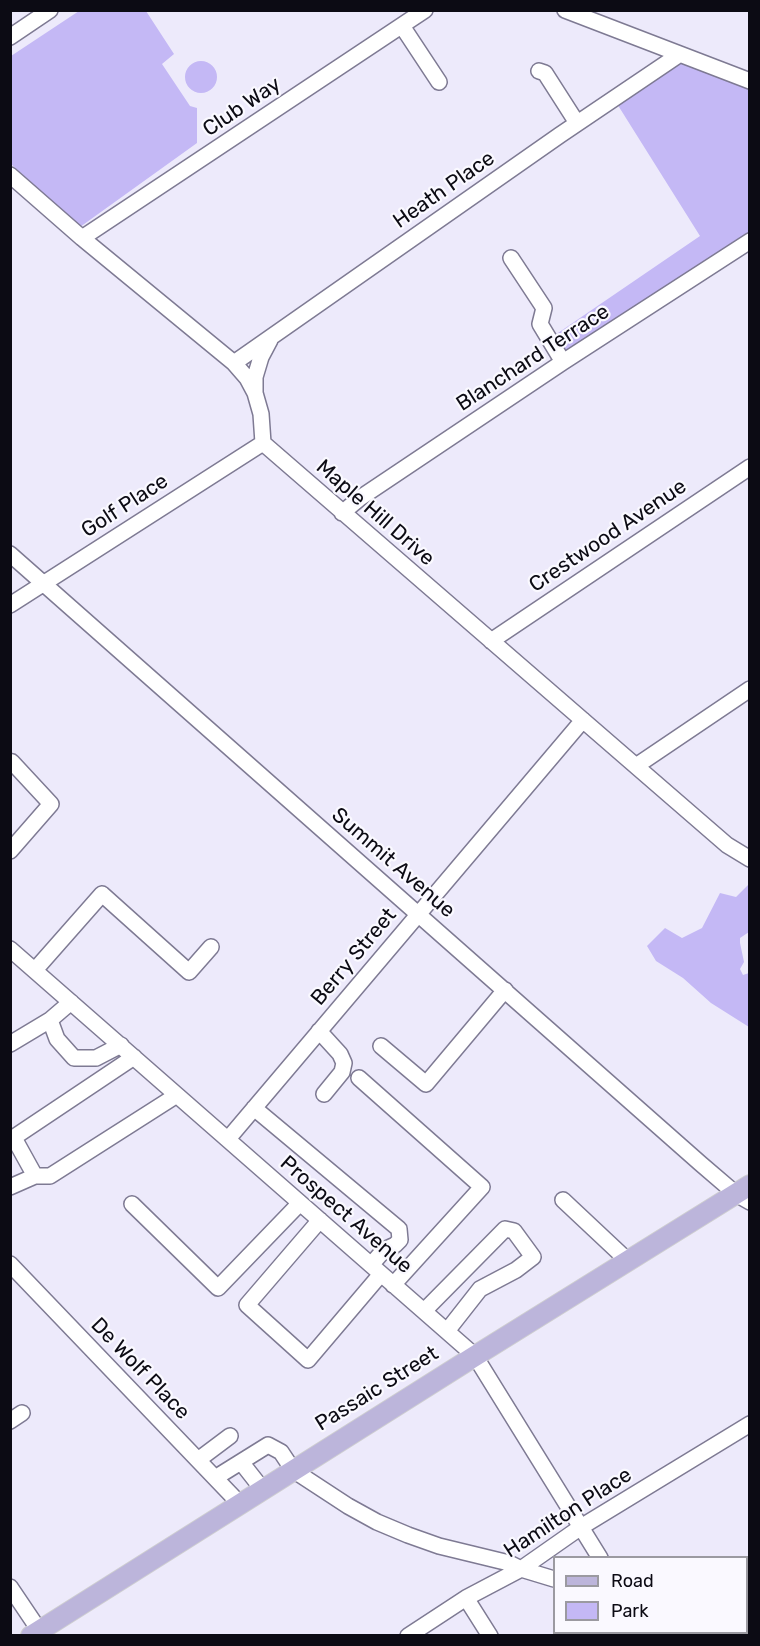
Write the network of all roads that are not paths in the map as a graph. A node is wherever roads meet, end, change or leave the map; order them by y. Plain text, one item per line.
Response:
1 (50, 10) edge
2 (425, 10) edge
3 (565, 10) edge
4 (402, 26) junction
5 (10, 37) edge
6 (680, 54) junction
7 (539, 71) dead end
8 (750, 81) edge
9 (439, 82) dead end
10 (577, 123) junction
11 (10, 175) edge
12 (82, 238) junction
13 (750, 241) edge
14 (511, 258) dead end
15 (272, 337) junction
16 (563, 362) junction
17 (234, 363) junction
18 (255, 393) junction
19 (263, 443) junction
20 (750, 466) edge
21 (342, 513) junction
22 (10, 554) edge
23 (44, 583) junction
24 (10, 605) edge
25 (491, 641) junction
26 (750, 689) edge
27 (583, 720) junction
28 (10, 763) edge
29 (636, 766) junction
30 (10, 851) edge
31 (750, 859) edge
32 (418, 913) junction
33 (211, 947) dead end
34 (11, 950) edge
35 (35, 970) junction
36 (505, 990) junction
37 (71, 1002) junction
38 (50, 1020) junction
39 (319, 1031) junction
40 (10, 1044) edge
41 (121, 1046) junction
42 (381, 1046) dead end
43 (135, 1058) junction
44 (359, 1078) dead end
45 (324, 1094) dead end
46 (177, 1095) junction
47 (254, 1108) junction
48 (12, 1139) edge
49 (228, 1139) junction
50 (34, 1176) junction
51 (10, 1187) edge
52 (745, 1194) edge
53 (563, 1200) dead end
54 (300, 1203) junction
55 (132, 1204) dead end
56 (320, 1220) junction
57 (628, 1260) junction
58 (10, 1264) edge
59 (376, 1269) junction
60 (393, 1285) junction
61 (424, 1311) junction
62 (447, 1331) junction
63 (475, 1356) junction
64 (750, 1424) edge
65 (230, 1436) dead end
66 (198, 1460) junction
67 (241, 1462) junction
68 (293, 1470) junction
69 (215, 1478) junction
70 (262, 1490) junction
71 (240, 1504) junction
72 (581, 1527) junction
73 (599, 1556) edge
74 (521, 1569) junction
75 (553, 1578) edge
76 (10, 1587) edge
77 (465, 1599) junction
78 (35, 1633) edge
79 (408, 1635) edge
80 (490, 1635) edge

1 - 5 street
2 - 4 street, Club Way
3 - 6 street
4 - 9 street
4 - 12 street, Club Way
6 - 8 street
6 - 10 street, Heath Place
7 - 10 street
10 - 15 street, Heath Place
11 - 12 street
12 - 17 street
13 - 16 street, Blanchard Terrace
14 - 16 street
15 - 17 street, Heath Place
15 - 18 street
16 - 21 street, Blanchard Terrace
17 - 18 street
18 - 19 street
19 - 21 street, Maple Hill Drive
19 - 23 street, Golf Place
20 - 25 street, Crestwood Avenue
21 - 25 street, Maple Hill Drive
22 - 23 street, Summit Avenue
23 - 24 street, Golf Place
23 - 32 street, Summit Avenue
25 - 27 street, Maple Hill Drive
26 - 29 street
27 - 29 street, Maple Hill Drive
27 - 32 street, Berry Street
28 - 30 street
29 - 31 street, Maple Hill Drive
32 - 36 street, Summit Avenue
32 - 39 street, Berry Street
33 - 35 street
34 - 35 street, Prospect Avenue
35 - 37 street, Prospect Avenue
36 - 42 street
36 - 52 street, Summit Avenue
37 - 38 street
37 - 41 street, Prospect Avenue
38 - 40 street
38 - 41 street
39 - 45 street
39 - 47 street, Berry Street
41 - 43 street, Prospect Avenue
43 - 46 street, Prospect Avenue
43 - 48 street
44 - 60 street
46 - 49 street, Prospect Avenue
46 - 50 street
47 - 49 street, Berry Street
47 - 59 street
48 - 50 street
49 - 54 street, Prospect Avenue
50 - 51 street
52 - 57 main road, Passaic Street
53 - 57 street
54 - 55 street
54 - 56 street, Prospect Avenue
56 - 59 street, Prospect Avenue
56 - 59 street
57 - 63 main road, Passaic Street
58 - 66 street, De Wolf Place
59 - 60 street, Prospect Avenue
60 - 61 street, Prospect Avenue
61 - 62 street, Prospect Avenue
61 - 62 street
62 - 63 street, Prospect Avenue
63 - 68 main road, Passaic Street
63 - 72 street, Prospect Avenue
64 - 72 street, Hamilton Place
65 - 66 street
66 - 69 street, De Wolf Place
67 - 68 street
67 - 69 street
67 - 70 street
68 - 70 main road, Passaic Street
68 - 74 street
69 - 71 street, De Wolf Place
70 - 71 main road, Passaic Street
71 - 78 main road, Passaic Street
72 - 73 street, Prospect Avenue
72 - 74 street, Hamilton Place
74 - 75 street
74 - 77 street, Hamilton Place
76 - 78 street
77 - 79 street, Hamilton Place
77 - 80 street

